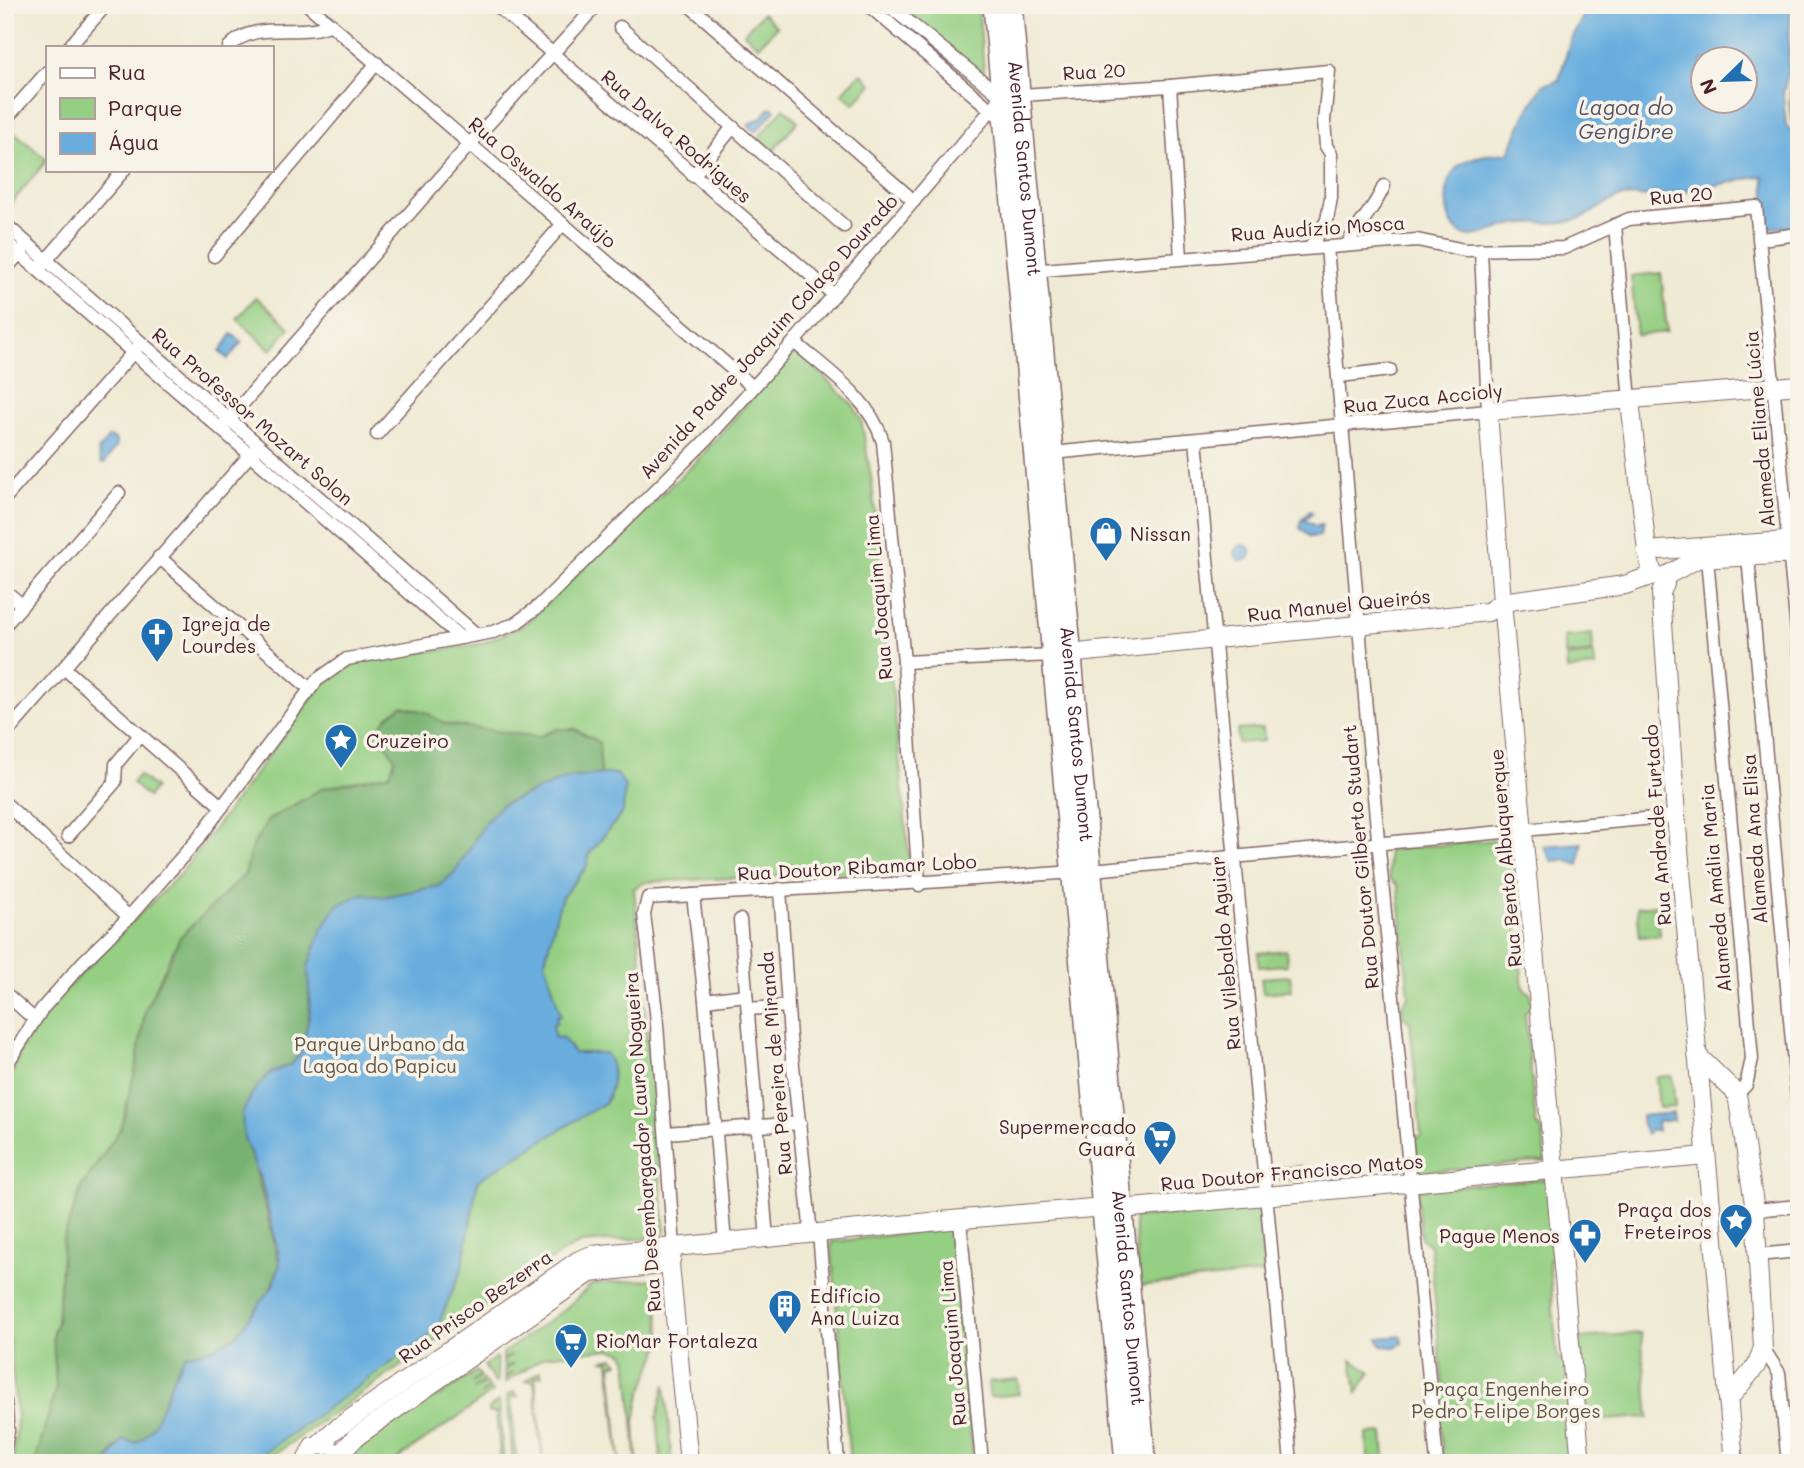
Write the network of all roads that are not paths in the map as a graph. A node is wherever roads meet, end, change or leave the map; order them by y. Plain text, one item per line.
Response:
1 (106, 5) edge
2 (309, 5) edge
3 (496, 5) edge
4 (597, 5) edge
5 (689, 5) edge
6 (880, 7) edge
7 (1003, 7) edge
8 (331, 24) junction
9 (620, 27) dead end
10 (70, 46) edge
11 (230, 46) edge
12 (554, 55) junction
13 (377, 63) junction
14 (46, 73) edge
15 (1170, 86) junction
16 (1004, 105) junction
17 (5, 120) edge
18 (733, 127) junction
19 (470, 144) junction
20 (122, 172) edge
21 (693, 176) junction
22 (1384, 186) dead end
23 (914, 201) junction
24 (1752, 207) joint
25 (5, 224) edge
26 (562, 225) junction
27 (1615, 225) junction
28 (844, 226) dead end
29 (1799, 234) edge
30 (1761, 239) junction
31 (5, 241) edge
32 (1347, 245) junction
33 (1327, 247) junction
34 (24, 248) junction
35 (1310, 248) junction
36 (1481, 249) junction
37 (214, 256) dead end
38 (1181, 258) junction
39 (42, 264) junction
40 (5, 270) edge
41 (1027, 271) junction
42 (834, 295) junction
43 (794, 342) junction
44 (137, 348) junction
45 (1390, 370) dead end
46 (1340, 376) junction
47 (1799, 385) edge
48 (753, 387) junction
49 (1774, 387) junction
50 (1630, 401) junction
51 (1488, 411) junction
52 (225, 424) junction
53 (1345, 428) junction
54 (377, 434) dead end
55 (1196, 440) junction
56 (254, 450) junction
57 (1052, 453) junction
58 (120, 493) dead end
59 (5, 499) edge
60 (1794, 547) edge
61 (1690, 548) junction
62 (1647, 551) junction
63 (159, 557) junction
64 (1748, 557) junction
65 (1707, 558) junction
66 (1654, 582) junction
67 (5, 591) edge
68 (1502, 602) junction
69 (22, 605) junction
70 (5, 625) edge
71 (1359, 625) junction
72 (477, 635) junction
73 (461, 638) junction
74 (1215, 639) junction
75 (1799, 652) edge
76 (1062, 654) junction
77 (904, 662) junction
78 (64, 668) junction
79 (309, 688) junction
80 (5, 735) edge
81 (140, 735) junction
82 (5, 803) edge
83 (222, 807) junction
84 (1676, 816) junction
85 (1523, 828) junction
86 (68, 836) dead end
87 (1378, 842) junction
88 (1235, 858) junction
89 (1081, 871) junction
90 (919, 885) junction
91 (780, 889) junction
92 (693, 895) junction
93 (646, 902) joint
94 (129, 918) junction
95 (740, 920) dead end
96 (5, 993) edge
97 (746, 995) junction
98 (705, 1000) junction
99 (787, 1006) junction
100 (748, 1009) junction
101 (34, 1019) junction
102 (1697, 1055) junction
103 (5, 1067) edge
104 (1737, 1094) junction
105 (1799, 1118) edge
106 (800, 1123) junction
107 (756, 1127) junction
108 (715, 1130) junction
109 (666, 1133) junction
110 (1706, 1156) junction
111 (1553, 1170) junction
112 (1410, 1183) junction
113 (1266, 1196) junction
114 (1799, 1206) edge
115 (1113, 1208) junction
116 (1755, 1210) junction
117 (960, 1220) junction
118 (815, 1233) junction
119 (767, 1239) junction
120 (725, 1243) junction
121 (1799, 1251) edge
122 (1758, 1255) junction
123 (672, 1256) junction
124 (1763, 1348) junction
125 (1127, 1372) junction
126 (1728, 1400) junction
127 (5, 1401) edge
128 (5, 1447) edge
129 (311, 1452) edge
130 (340, 1459) edge
131 (288, 1463) edge
132 (689, 1463) edge
133 (838, 1463) edge
134 (982, 1463) edge
135 (1126, 1463) edge
136 (1145, 1463) edge
137 (1291, 1463) edge
138 (1437, 1463) edge
139 (1581, 1463) edge
140 (1734, 1463) edge
141 (1788, 1463) edge

1 - 10 street
2 - 8 street, Rua Oswaldo Araújo
3 - 12 street, Rua Dalva Rodrigues
4 - 12 street
5 - 23 street
6 - 16 street
7 - 16 main road, Avenida Santos Dumont
8 - 11 street
8 - 13 street, Rua Oswaldo Araújo
9 - 18 street
12 - 19 street
12 - 21 street, Rua Dalva Rodrigues
13 - 19 street, Rua Oswaldo Araújo
13 - 37 street
14 - 17 street
15 - 16 street, Rua 20
15 - 35 street, Rua 20
15 - 38 street
16 - 23 street, Avenida Padre Joaquim Colaço Dourado
16 - 41 main road, Avenida Santos Dumont
16 - 41 main road, Avenida Santos Dumont
18 - 21 street
18 - 28 street
19 - 26 street, Rua Oswaldo Araújo
19 - 52 street
20 - 39 street
21 - 42 street, Rua Dalva Rodrigues
22 - 32 street
23 - 42 street, Avenida Padre Joaquim Colaço Dourado
24 - 27 street, Rua 20
24 - 30 street, Alameda Eliane Lúcia
25 - 34 street, Rua Professor Mozart Solon
26 - 48 street, Rua Oswaldo Araújo
26 - 54 street
27 - 36 street, Rua Audízio Mosca
27 - 50 street, Rua Andrade Furtado
29 - 30 street
30 - 49 street, Alameda Eliane Lúcia
31 - 34 street, Rua Professor Mozart Solon
32 - 33 street, Rua Audízio Mosca
32 - 36 street, Rua Audízio Mosca
33 - 35 street, Rua Audízio Mosca
33 - 46 street, Rua Doutor Gilberto Studart
34 - 39 street, Rua Professor Mozart Solon
34 - 40 street
35 - 38 street, Rua Audízio Mosca
36 - 51 street, Rua Bento Albuquerque
38 - 41 street, Rua Audízio Mosca
39 - 44 street, Rua Professor Mozart Solon
41 - 57 main road, Avenida Santos Dumont
41 - 76 main road, Avenida Santos Dumont
42 - 43 street, Avenida Padre Joaquim Colaço Dourado
43 - 48 street, Avenida Padre Joaquim Colaço Dourado
43 - 77 street, Rua Joaquim Lima
44 - 52 street, Rua Professor Mozart Solon
44 - 59 street
45 - 46 street
46 - 53 street, Rua Doutor Gilberto Studart
47 - 49 street, Rua Zuca Accioly
48 - 72 street, Avenida Padre Joaquim Colaço Dourado
49 - 50 street, Rua Zuca Accioly
49 - 60 street, Alameda Eliane Lúcia
50 - 51 street, Rua Zuca Accioly
50 - 62 street, Rua Andrade Furtado
51 - 53 street, Rua Zuca Accioly
51 - 68 street, Rua Bento Albuquerque
52 - 56 street, Rua Professor Mozart Solon
53 - 55 street, Rua Zuca Accioly
53 - 71 street, Rua Doutor Gilberto Studart
55 - 57 street, Rua Zuca Accioly
55 - 74 street, Rua Vilebaldo Aguiar
56 - 63 street
56 - 72 street, Rua Professor Mozart Solon
56 - 73 street, Rua Professor Mozart Solon
57 - 76 main road, Avenida Santos Dumont
58 - 69 street
60 - 61 street
60 - 64 street
60 - 75 street, Alameda Eliane Lúcia
61 - 62 street
61 - 66 street
62 - 66 street, Rua Andrade Furtado
63 - 78 street
63 - 79 street
64 - 65 street
64 - 105 street, Alameda Ana Elisa
65 - 66 street
65 - 104 street, Alameda Amália Maria
66 - 68 street, Rua Manuel Queirós
66 - 84 street, Rua Andrade Furtado
67 - 69 street
68 - 71 street, Rua Manuel Queirós
68 - 85 street, Rua Bento Albuquerque
69 - 70 street
71 - 74 street, Rua Manuel Queirós
71 - 87 street, Rua Doutor Gilberto Studart
72 - 73 street, Avenida Padre Joaquim Colaço Dourado
73 - 79 street, Avenida Padre Joaquim Colaço Dourado
74 - 76 street, Rua Manuel Queirós
74 - 88 street, Rua Vilebaldo Aguiar
76 - 77 street
76 - 89 main road, Avenida Santos Dumont
77 - 90 street, Rua Joaquim Lima
78 - 80 street
78 - 81 street
79 - 83 street, Avenida Padre Joaquim Colaço Dourado
81 - 83 street
81 - 86 street
82 - 94 street
83 - 94 street, Avenida Padre Joaquim Colaço Dourado
84 - 85 street, Rua Doutor Ribamar Lobo
84 - 102 street, Rua Andrade Furtado
85 - 87 street, Rua Doutor Ribamar Lobo
85 - 111 street, Rua Bento Albuquerque
87 - 88 street, Rua Doutor Ribamar Lobo
87 - 112 street, Rua Doutor Gilberto Studart
88 - 89 street, Rua Doutor Ribamar Lobo
88 - 113 street, Rua Vilebaldo Aguiar
89 - 90 street, Rua Doutor Ribamar Lobo
89 - 115 main road, Avenida Santos Dumont
90 - 91 street, Rua Doutor Ribamar Lobo
91 - 92 street, Rua Doutor Ribamar Lobo
91 - 99 street, Rua Pereira de Miranda
92 - 93 street, Rua Doutor Ribamar Lobo
92 - 98 street
93 - 109 street, Rua Desembargador Lauro Nogueira
94 - 101 street, Avenida Padre Joaquim Colaço Dourado
95 - 97 street
96 - 101 street
97 - 98 street
97 - 100 street
98 - 108 street
99 - 100 street
99 - 106 street, Rua Pereira de Miranda
100 - 107 street
101 - 103 street, Avenida Padre Joaquim Colaço Dourado
102 - 104 street
102 - 110 street, Rua Andrade Furtado
104 - 116 street
106 - 107 street
106 - 118 street, Rua Pereira de Miranda
107 - 108 street
107 - 119 street
108 - 109 street
108 - 120 street
109 - 123 street, Rua Desembargador Lauro Nogueira
110 - 111 street, Rua Doutor Francisco Matos
110 - 126 street, Rua Andrade Furtado
111 - 112 street, Rua Doutor Francisco Matos
111 - 139 street, Rua Bento Albuquerque
112 - 113 street, Rua Doutor Francisco Matos
112 - 138 street, Rua Doutor Gilberto Studart
113 - 115 street, Rua Doutor Francisco Matos
113 - 137 street, Rua Vilebaldo Aguiar
114 - 116 street
115 - 117 street, Rua Doutor Francisco Matos
115 - 125 main road, Avenida Santos Dumont
116 - 122 street
117 - 118 street, Rua Doutor Francisco Matos
117 - 134 street, Rua Joaquim Lima
118 - 119 street, Rua Doutor Francisco Matos
118 - 133 street, Rua Pereira de Miranda
119 - 120 street, Rua Doutor Francisco Matos
120 - 123 street, Rua Doutor Francisco Matos
121 - 122 street
122 - 124 street
123 - 129 street, Rua Prisco Bezerra
123 - 130 street, Rua Prisco Bezerra
123 - 132 street, Rua Desembargador Lauro Nogueira
124 - 126 street
124 - 141 street
125 - 135 main road, Avenida Santos Dumont
125 - 136 main road, Avenida Santos Dumont
126 - 140 street, Rua Andrade Furtado
127 - 128 street
129 - 130 street
129 - 131 street, Rua Prisco Bezerra

